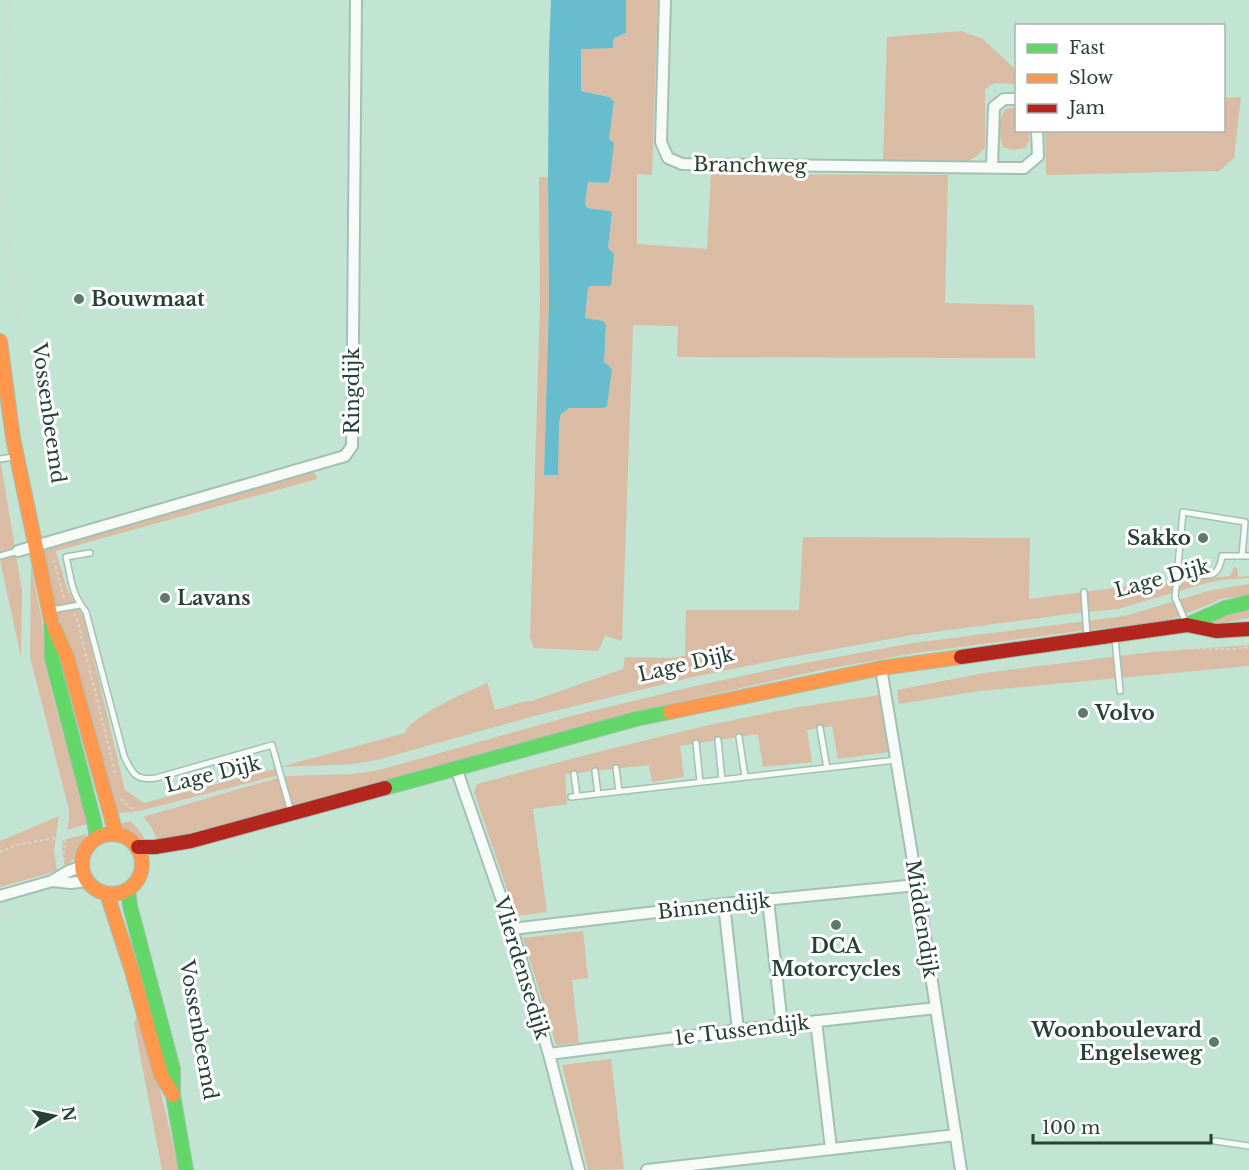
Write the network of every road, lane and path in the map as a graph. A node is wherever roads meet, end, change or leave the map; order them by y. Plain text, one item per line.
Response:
1 (9, 0) edge
2 (356, 0) edge
3 (664, 0) edge
4 (1015, 99) edge
5 (1037, 132) edge
6 (992, 167) junction
7 (0, 341) edge
8 (6, 458) edge
9 (43, 507) dead end
10 (50, 541) junction
11 (35, 546) junction
12 (18, 551) junction
13 (90, 553) dead end
14 (0, 556) edge
15 (1242, 556) junction
16 (1249, 556) edge
17 (1249, 579) edge
18 (1084, 592) dead end
19 (1176, 596) junction
20 (1249, 603) edge
21 (80, 605) junction
22 (70, 607) junction
23 (1085, 616) junction
24 (51, 617) junction
25 (1187, 625) junction
26 (1249, 629) edge
27 (1115, 634) junction
28 (1087, 638) junction
29 (881, 668) junction
30 (1120, 691) dead end
31 (820, 728) dead end
32 (740, 737) dead end
33 (718, 740) dead end
34 (696, 743) dead end
35 (896, 760) junction
36 (456, 768) junction
37 (616, 768) dead end
38 (827, 768) junction
39 (595, 771) dead end
40 (574, 774) dead end
41 (116, 777) dead end
42 (281, 777) junction
43 (745, 777) junction
44 (722, 780) junction
45 (700, 782) junction
46 (619, 791) junction
47 (598, 794) junction
48 (122, 800) dead end
49 (136, 813) junction
50 (292, 813) junction
51 (116, 834) junction
52 (97, 838) junction
53 (138, 847) junction
54 (0, 852) edge
55 (157, 852) junction
56 (82, 866) junction
57 (143, 866) junction
58 (87, 880) junction
59 (52, 881) junction
60 (917, 885) junction
61 (128, 890) junction
62 (107, 894) junction
63 (0, 896) edge
64 (75, 896) dead end
65 (151, 899) junction
66 (768, 900) junction
67 (724, 904) junction
68 (130, 906) junction
69 (0, 917) edge
70 (512, 929) junction
71 (121, 987) dead end
72 (936, 1008) junction
73 (816, 1021) junction
74 (782, 1025) junction
75 (738, 1030) junction
76 (549, 1054) junction
77 (173, 1095) junction
78 (956, 1135) junction
79 (1215, 1141) dead end
80 (1249, 1146) edge
81 (831, 1149) junction
82 (152, 1170) edge
83 (186, 1170) edge
84 (204, 1170) edge
85 (579, 1170) edge
86 (647, 1170) edge
87 (962, 1170) edge

1 - 9 path, Vossenbeemd
2 - 10 street, Ringdijk
3 - 6 street, Branchweg
4 - 6 street
5 - 6 street, Branchweg
7 - 8 main road, Vossenbeemd
8 - 11 main road, Vossenbeemd
8 - 12 path
10 - 11 street, Ringdijk
10 - 22 path
11 - 12 street
11 - 24 main road, Vossenbeemd
12 - 14 lane
12 - 54 path
13 - 21 lane
15 - 16 lane
15 - 19 lane
15 - 19 lane
17 - 19 path, Lage Dijk
18 - 23 lane
19 - 23 path, Lage Dijk
19 - 25 lane
20 - 25 main road
21 - 22 lane
21 - 42 lane
22 - 24 lane
22 - 41 path
23 - 28 lane
23 - 42 path, Lage Dijk
24 - 51 main road, Vossenbeemd
24 - 52 main road, Vossenbeemd
25 - 26 main road
25 - 27 main road
27 - 28 main road
27 - 30 lane
28 - 29 main road
29 - 35 street, Middendijk
29 - 36 main road
31 - 38 lane
32 - 43 lane
33 - 44 lane
34 - 45 lane
35 - 38 lane
35 - 60 street, Middendijk
36 - 50 main road
36 - 70 street, Vlierdensedijk
37 - 46 lane
38 - 43 lane
39 - 47 lane
40 - 47 lane
42 - 49 path, Lage Dijk
42 - 50 lane
43 - 44 lane
44 - 45 lane
45 - 46 lane
46 - 47 lane
48 - 49 path
49 - 55 path
50 - 55 main road
51 - 52 main road
51 - 53 main road
52 - 56 main road
53 - 55 main road
53 - 57 main road
55 - 57 main road
55 - 65 path
56 - 58 main road
56 - 59 street
57 - 61 main road
58 - 59 street
58 - 62 main road
59 - 63 street
60 - 66 street, Binnendijk
60 - 72 street, Middendijk
61 - 62 main road
61 - 68 main road, Vossenbeemd
62 - 77 main road, Vossenbeemd
64 - 69 path
65 - 68 path
65 - 84 path, Vossenbeemd
66 - 67 street, Binnendijk
66 - 74 street
67 - 70 street, Binnendijk
67 - 75 street
68 - 77 main road, Vossenbeemd
70 - 76 street, Vlierdensedijk
71 - 82 path
72 - 73 street, 1e Tussendijk
72 - 78 street, Middendijk
73 - 74 street, 1e Tussendijk
73 - 81 street
74 - 75 street, 1e Tussendijk
75 - 76 street, 1e Tussendijk
76 - 85 street, Vlierdensedijk
77 - 83 main road, Vossenbeemd
78 - 81 street
78 - 87 street, Middendijk
79 - 80 lane
81 - 86 street

